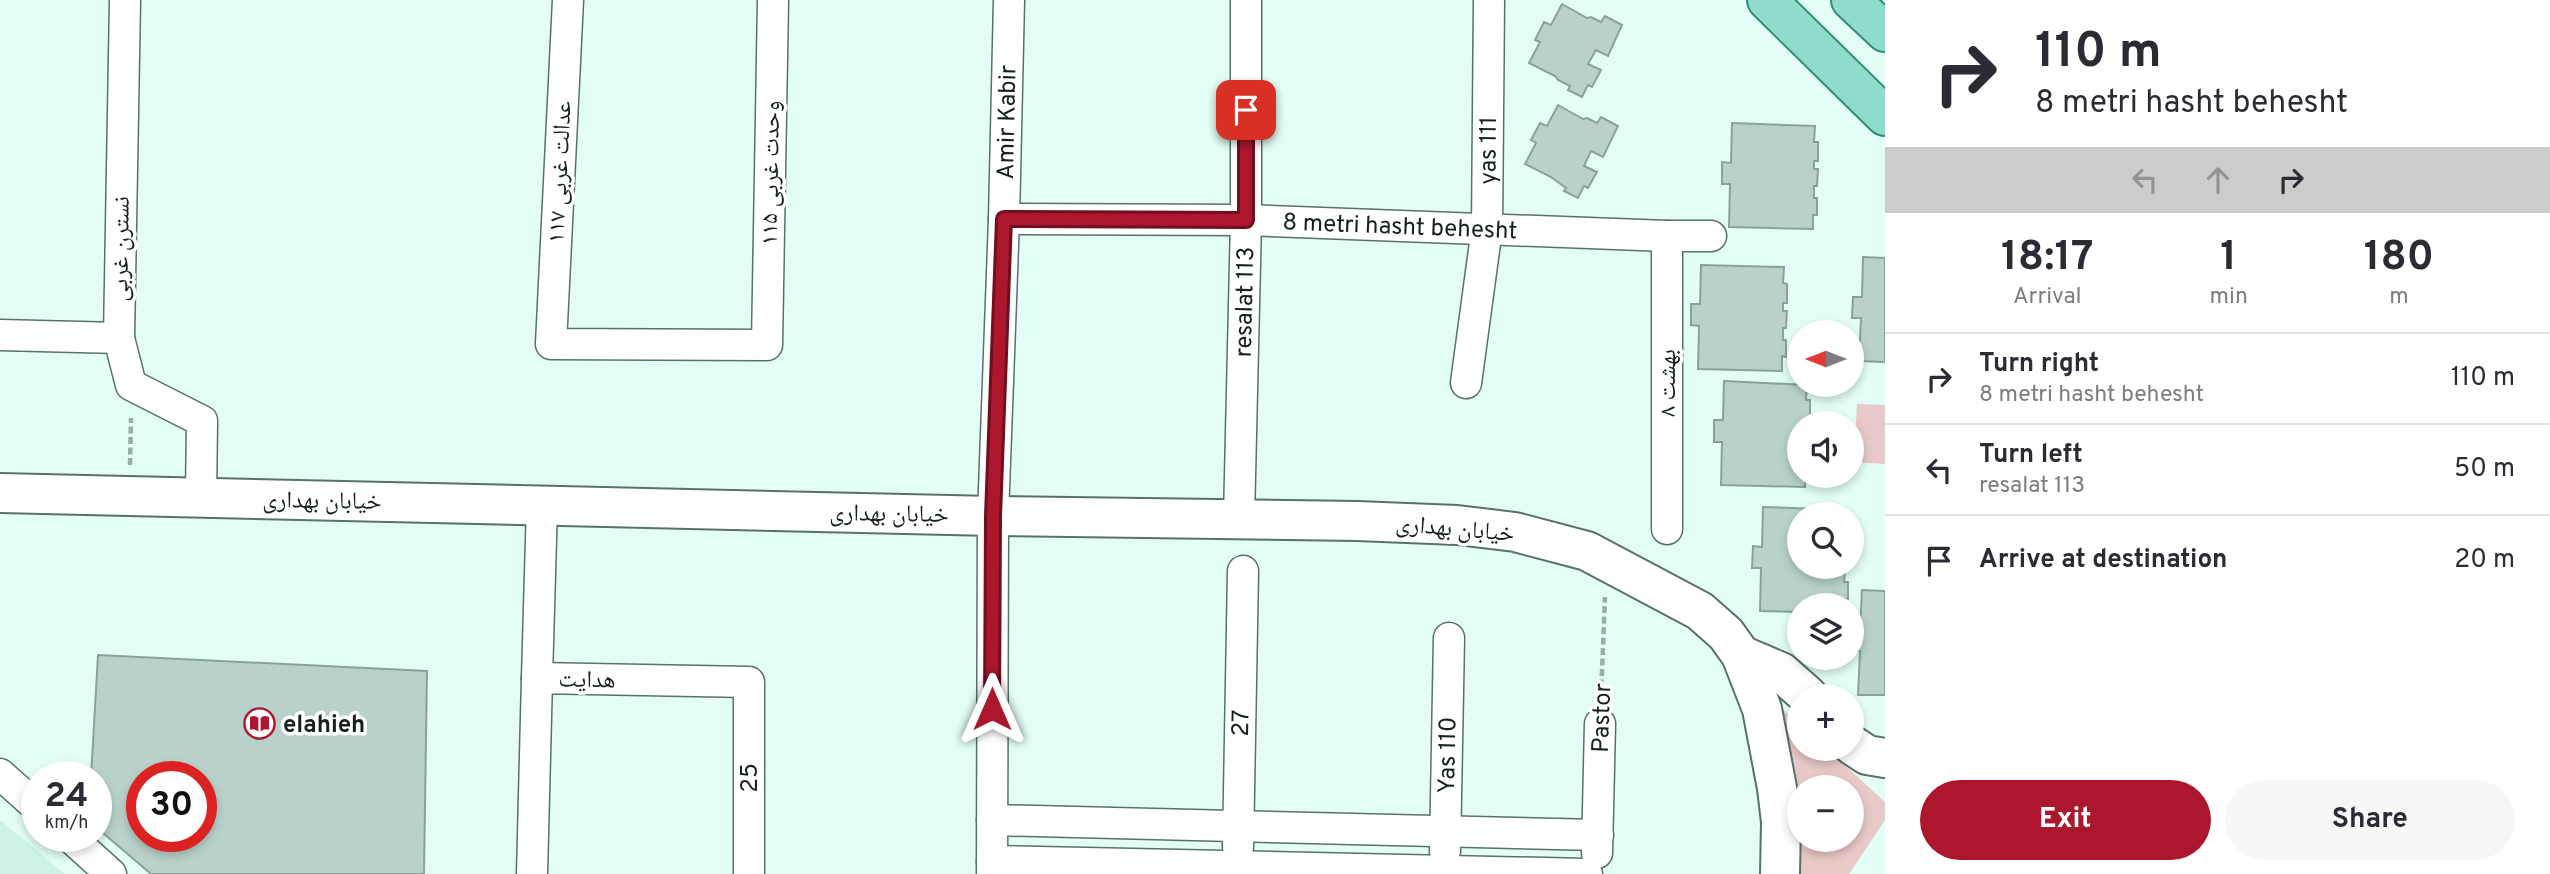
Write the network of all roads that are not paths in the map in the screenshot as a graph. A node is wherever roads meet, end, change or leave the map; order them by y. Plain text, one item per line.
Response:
1 (125, 0) edge
2 (568, 0) edge
3 (773, 0) edge
4 (1009, 0) edge
5 (1246, 0) edge
6 (1489, 0) edge
7 (1767, 0) edge
8 (1851, 0) edge
9 (1885, 32) edge
10 (1885, 116) edge
11 (1004, 219) junction
12 (1246, 220) junction
13 (1487, 228) junction
14 (1667, 236) junction
15 (1711, 236) dead end
16 (0, 335) edge
17 (118, 338) junction
18 (767, 345) joint
19 (1466, 383) dead end
20 (0, 494) edge
21 (201, 498) junction
22 (542, 504) junction
23 (993, 516) junction
24 (1239, 519) junction
25 (1667, 529) dead end
26 (1243, 570) dead end
27 (1449, 638) dead end
28 (1741, 655) junction
29 (537, 678) junction
30 (749, 682) joint
31 (1795, 684) edge
32 (1600, 724) road end
33 (1864, 753) edge
34 (1885, 758) edge
35 (0, 774) edge
36 (21, 793) edge
37 (992, 820) junction
38 (1240, 826) junction
39 (1445, 831) junction
40 (1598, 835) junction
41 (87, 852) edge
42 (992, 867) edge
43 (1237, 869) edge
44 (1445, 871) junction
45 (1379, 872) edge
46 (111, 874) edge
47 (532, 874) edge
48 (749, 874) edge
49 (1587, 874) edge
50 (1597, 874) edge
51 (1780, 874) edge

1 - 17 street, نسترن غربی
2 - 18 street, ۱۱۷ عدالت غربی
3 - 18 street, ۱۱۵ وحدت غربی
4 - 11 street, Amir Kabir
5 - 12 street, resalat 113
6 - 13 street, yas 111
7 - 10 main road
8 - 9 main road
11 - 12 street, 8 metri hasht behesht
11 - 23 street, Amir Kabir
12 - 13 street, 8 metri hasht behesht
12 - 24 street, resalat 113
13 - 14 street, 8 metri hasht behesht
13 - 19 street, yas 111
14 - 15 street, 8 metri hasht behesht
14 - 25 street, ۸ بهشت
16 - 17 street
17 - 21 street, نسترن غربی
20 - 21 street, خیابان بهداری
21 - 22 street, خیابان بهداری
22 - 23 street, خیابان بهداری
22 - 29 street
23 - 24 street, خیابان بهداری
23 - 37 street, Amir Kabir
24 - 28 street, خیابان بهداری
26 - 38 street, 27
27 - 39 street, Yas 110
28 - 31 street, خیابان بهداری
28 - 51 street, خیابان بهداری
29 - 30 street, هدایت
29 - 47 street, هدایت
30 - 48 street, 25
32 - 40 street, Pastor
33 - 34 street
35 - 36 street
37 - 38 street
37 - 42 street, Amir Kabir
38 - 39 street
38 - 43 street, 27
39 - 40 street
39 - 44 street, Yas 110
40 - 50 street, Pastor
41 - 46 street
42 - 43 street
43 - 45 street
44 - 45 street
44 - 49 street

